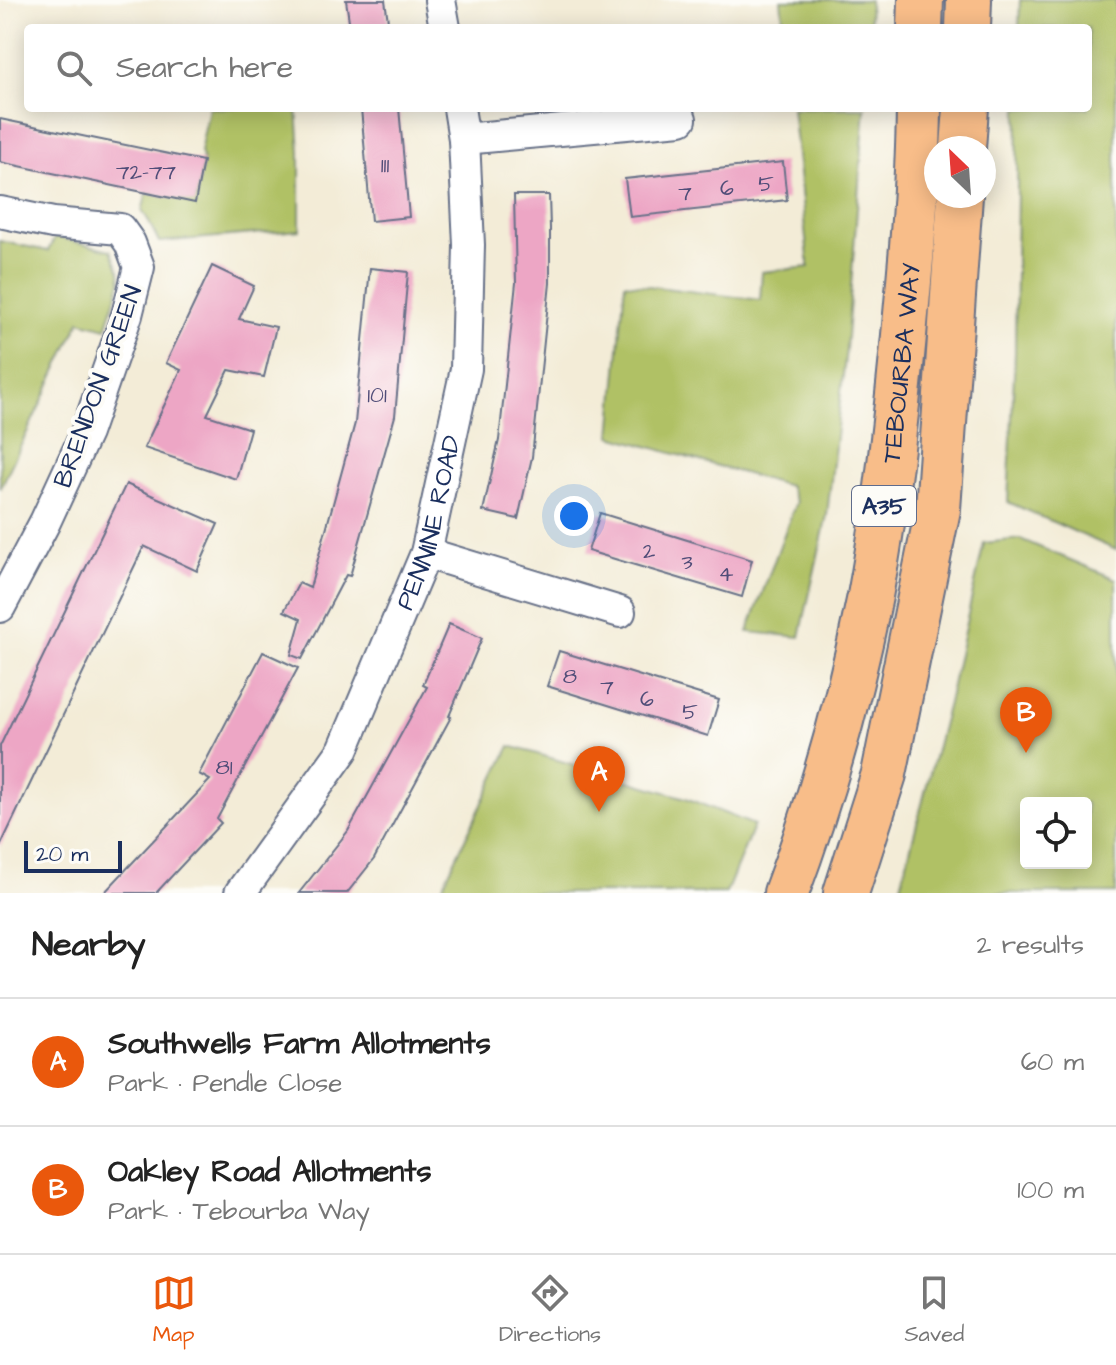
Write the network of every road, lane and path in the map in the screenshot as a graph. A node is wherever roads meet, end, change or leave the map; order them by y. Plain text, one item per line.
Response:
1 (440, 0) edge
2 (921, 0) edge
3 (969, 0) edge
4 (444, 24) edge
5 (920, 24) edge
6 (968, 24) edge
7 (460, 112) edge
8 (919, 112) edge
9 (966, 112) edge
10 (681, 119) dead end
11 (964, 136) edge
12 (464, 139) junction
13 (959, 208) edge
14 (0, 212) edge
15 (426, 553) junction
16 (0, 607) edge
17 (620, 612) dead end
18 (240, 893) edge
19 (786, 893) edge
20 (846, 893) edge

1 - 4 street
2 - 5 main road
3 - 6 main road
7 - 12 street, PENNINE ROAD
8 - 19 main road, TEBOURBA WAY / A35
9 - 11 main road
10 - 12 street
12 - 15 street, PENNINE ROAD
13 - 20 main road, TEBOURBA WAY / A35
14 - 16 street, BRENDON GREEN
15 - 17 street
15 - 18 street, PENNINE ROAD

